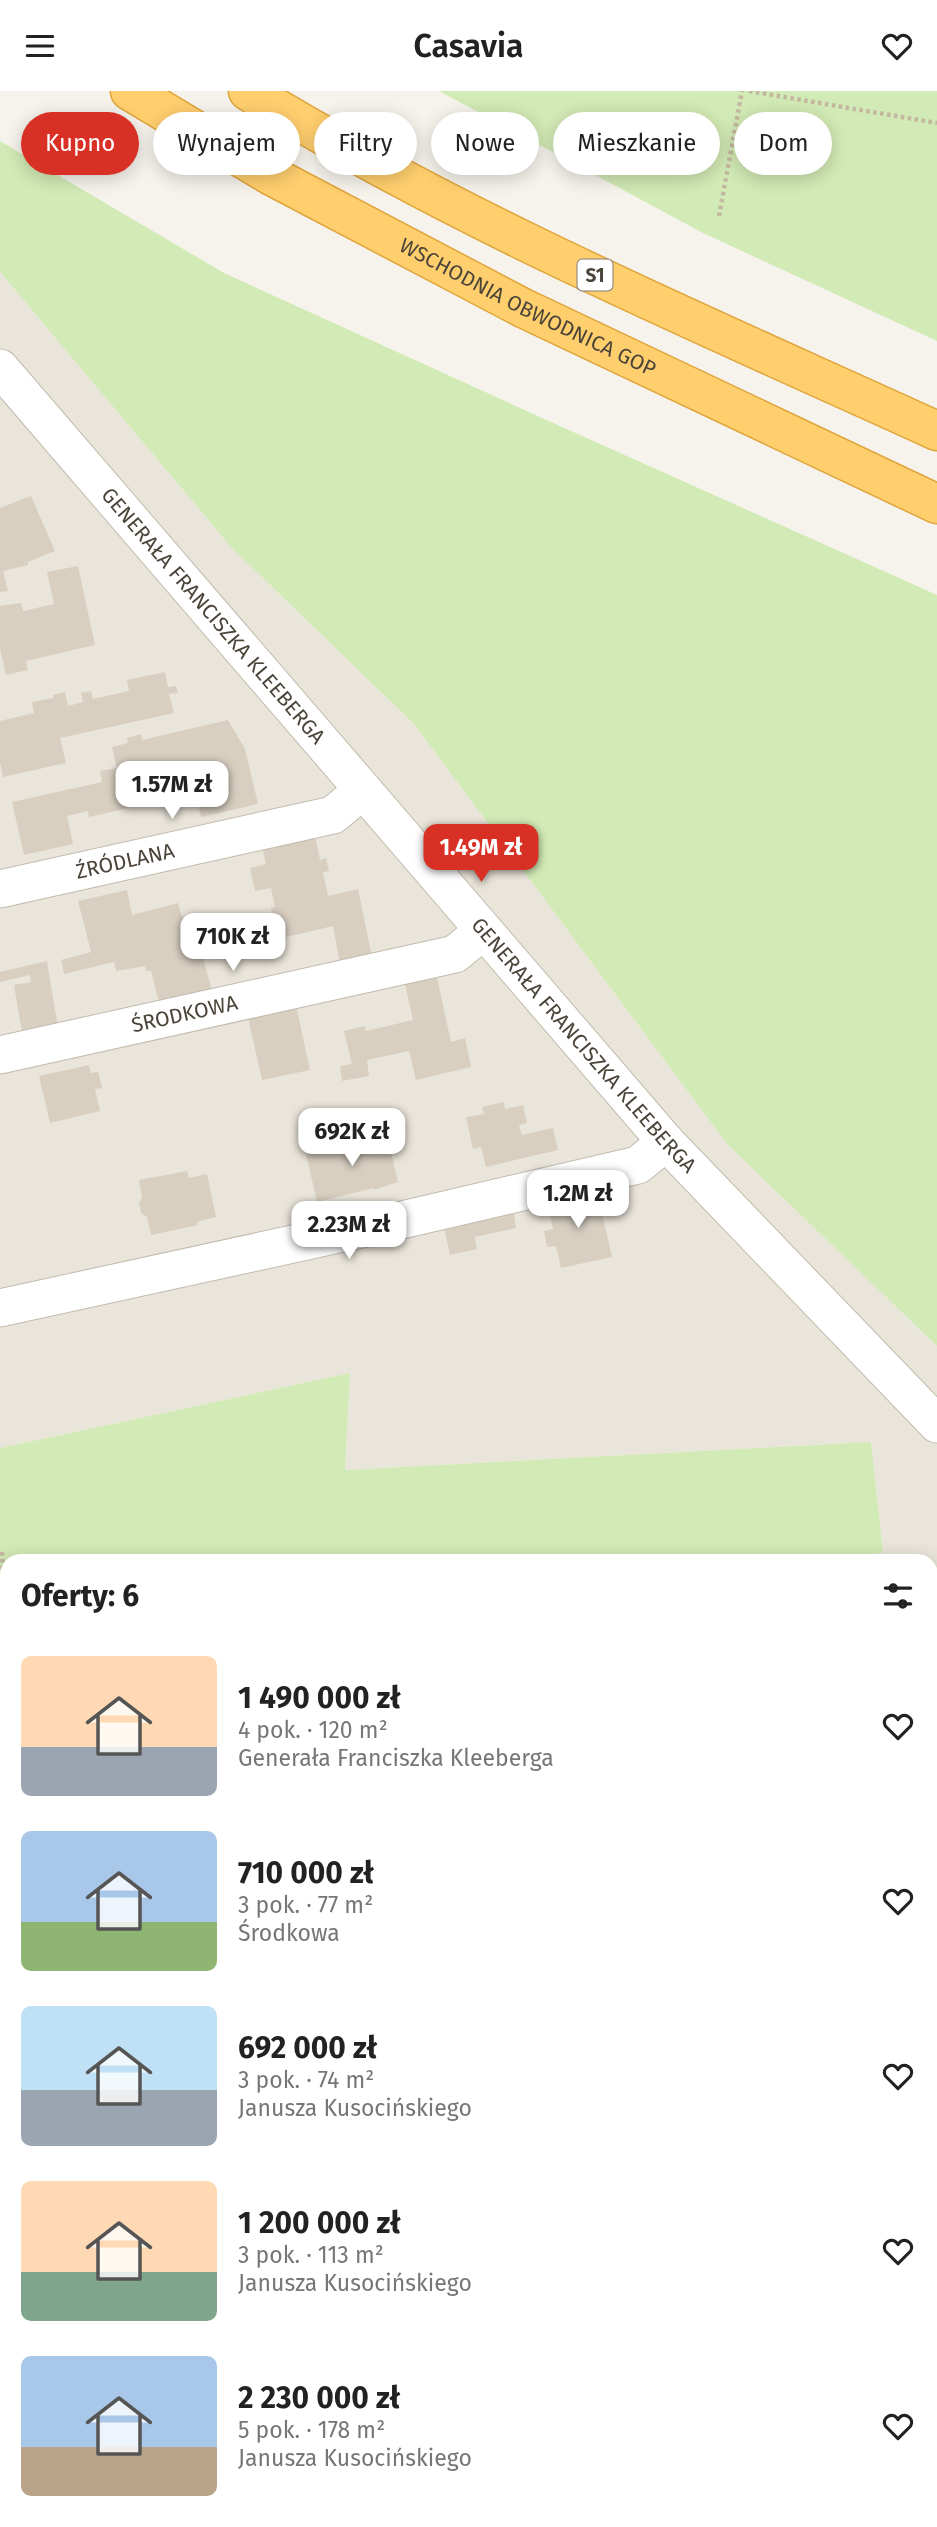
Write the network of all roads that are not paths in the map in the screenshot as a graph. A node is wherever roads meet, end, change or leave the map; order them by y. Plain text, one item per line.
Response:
1 (130, 91) edge
2 (248, 91) edge
3 (0, 368) edge
4 (937, 431) edge
5 (937, 504) edge
6 (363, 790) junction
7 (0, 889) edge
8 (484, 931) junction
9 (0, 1055) edge
10 (666, 1142) junction
11 (0, 1308) edge
12 (937, 1424) edge

1 - 5 highway, WSCHODNIA OBWODNICA GOP
2 - 4 highway, S1
3 - 6 street, GENERAŁA FRANCISZKA KLEEBERGA
6 - 7 street, ŹRÓDLANA
6 - 8 street, GENERAŁA FRANCISZKA KLEEBERGA
8 - 9 street, ŚRODKOWA
8 - 10 street, GENERAŁA FRANCISZKA KLEEBERGA
10 - 11 street
10 - 12 street, GENERAŁA FRANCISZKA KLEEBERGA

